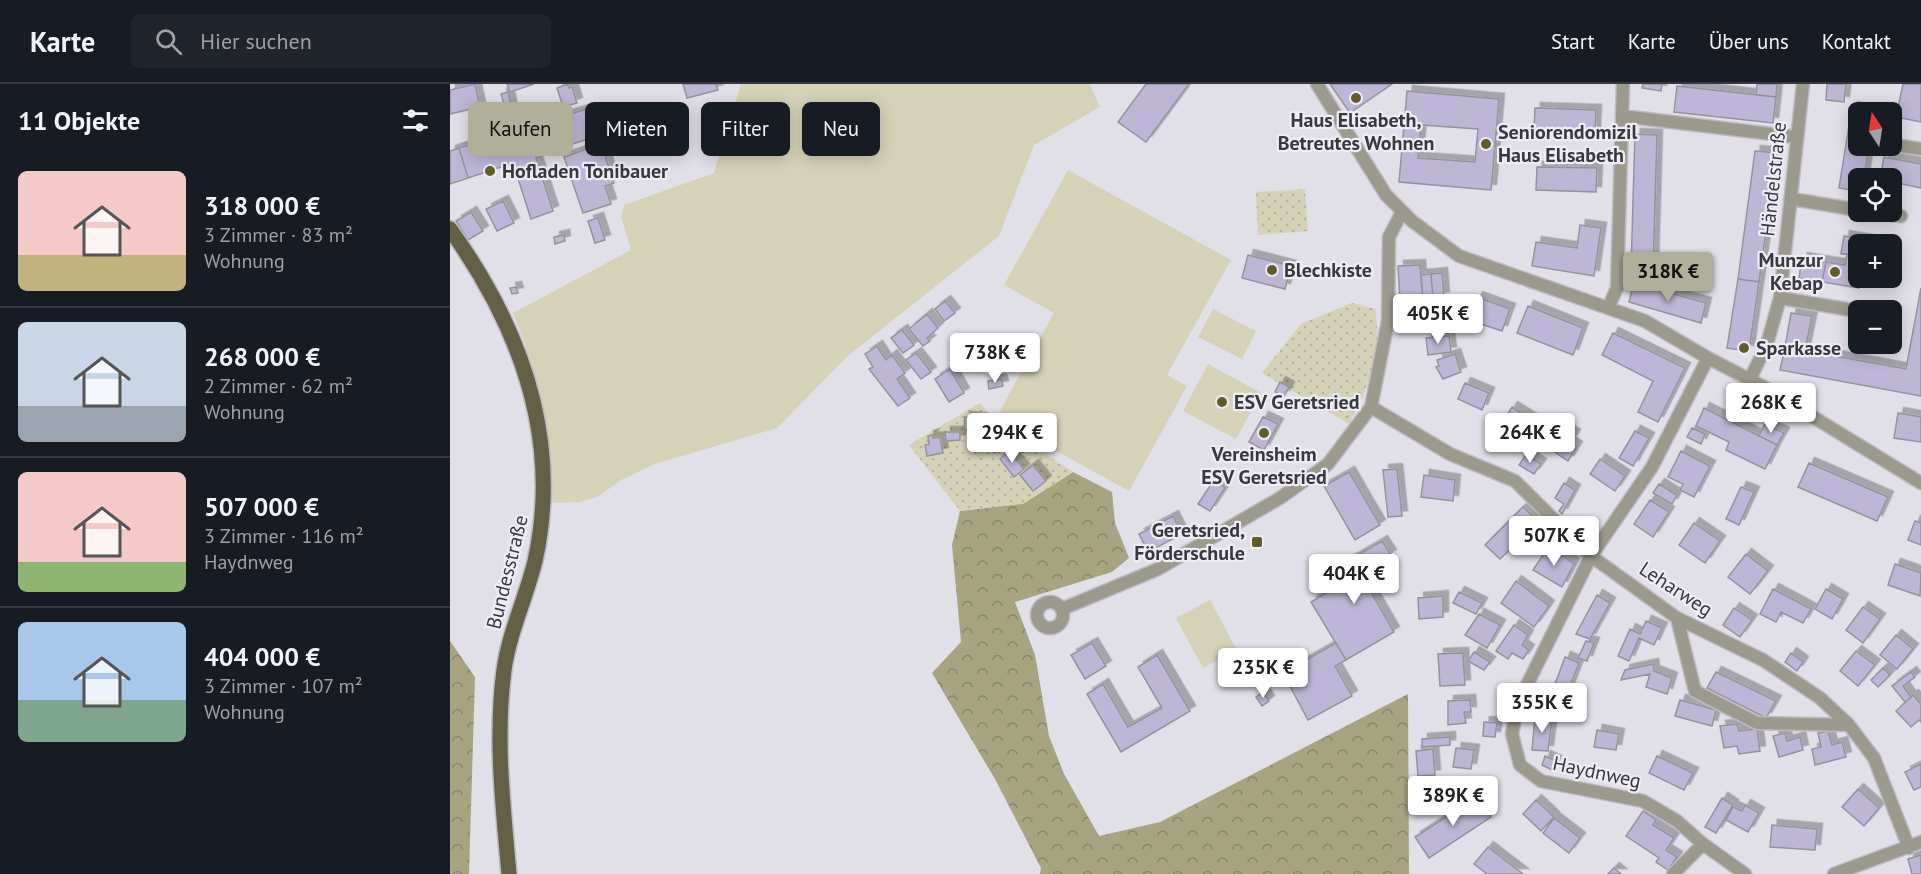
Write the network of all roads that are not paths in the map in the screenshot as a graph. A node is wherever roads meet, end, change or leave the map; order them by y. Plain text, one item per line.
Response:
1 (1317, 84) edge
2 (1623, 84) edge
3 (1803, 84) edge
4 (1622, 116) junction
5 (1796, 137) junction
6 (1902, 146) edge
7 (1921, 149) edge
8 (1792, 200) junction
9 (1848, 208) edge
10 (1402, 212) junction
11 (450, 229) edge
12 (1780, 298) junction
13 (1609, 306) junction
14 (1848, 309) edge
15 (1708, 358) junction
16 (1750, 380) junction
17 (1371, 407) junction
18 (1921, 483) edge
19 (1591, 556) junction
20 (1062, 609) dead end
21 (1677, 618) junction
22 (1850, 725) junction
23 (1921, 842) edge
24 (1702, 844) junction
25 (1909, 848) junction
26 (509, 874) edge
27 (1673, 874) edge
28 (1745, 874) edge
29 (1834, 874) edge

1 - 10 street
2 - 4 street
3 - 5 street, Händelstraße
4 - 5 street
4 - 13 street
5 - 8 street, Händelstraße
6 - 7 street
8 - 9 street
8 - 12 street, Händelstraße
10 - 13 street
10 - 17 street
11 - 26 main road, Bundesstraße
12 - 14 street
12 - 16 street, Händelstraße
13 - 15 street
15 - 16 street
15 - 19 street, Haydnweg
16 - 18 street
17 - 19 street, Leharweg
17 - 20 street
19 - 21 street, Leharweg
19 - 24 street, Haydnweg
21 - 22 street, Leharweg
21 - 22 street
22 - 25 street, Leharweg
23 - 25 street
24 - 27 street
24 - 28 street, Haydnweg
25 - 29 street

